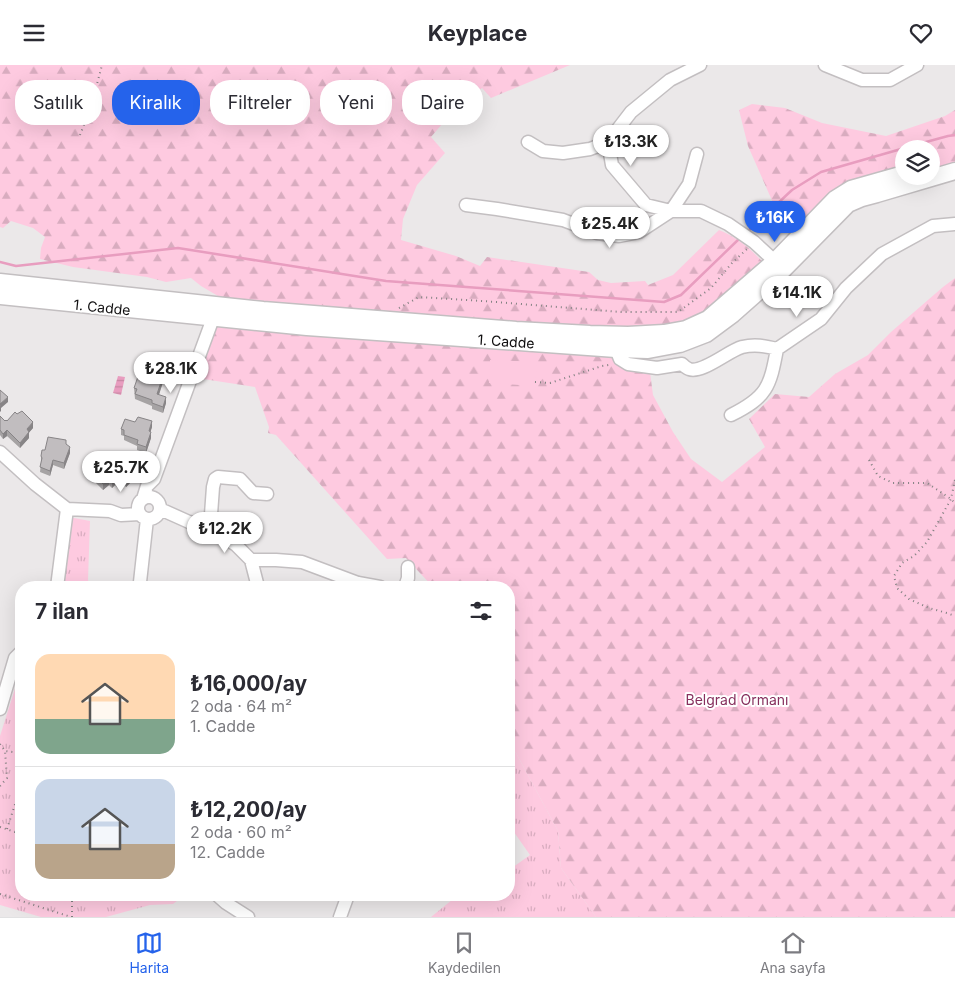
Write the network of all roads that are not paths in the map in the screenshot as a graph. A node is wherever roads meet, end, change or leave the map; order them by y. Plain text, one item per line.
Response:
1 (700, 65) edge
2 (825, 65) edge
3 (917, 65) edge
4 (528, 142) dead end
5 (608, 142) junction
6 (698, 154) dead end
7 (955, 159) edge
8 (940, 163) edge
9 (955, 171) edge
10 (895, 177) edge
11 (466, 205) dead end
12 (671, 211) junction
13 (955, 224) edge
14 (779, 265) junction
15 (0, 282) edge
16 (0, 296) edge
17 (215, 312) junction
18 (617, 347) junction
19 (777, 349) junction
20 (732, 415) dead end
21 (0, 452) edge
22 (267, 494) dead end
23 (66, 509) junction
24 (149, 509) junction
25 (210, 528) junction
26 (251, 560) junction
27 (408, 567) dead end
28 (58, 581) edge
29 (140, 581) edge
30 (256, 581) edge
31 (353, 581) edge
32 (407, 581) edge
33 (15, 658) edge
34 (0, 665) edge
35 (10, 675) junction
36 (0, 709) edge
37 (224, 901) edge
38 (346, 901) edge
39 (248, 917) edge
40 (340, 917) edge

1 - 5 street
2 - 3 street
4 - 5 street
5 - 12 street
6 - 12 street
7 - 8 main road
9 - 14 main road, 1. Cadde
10 - 14 main road, 1. Cadde
11 - 12 street
12 - 14 street
13 - 19 street
14 - 18 main road, 1. Cadde
15 - 17 main road, 1. Cadde
16 - 17 main road, 1. Cadde
17 - 18 main road, 1. Cadde
17 - 24 street
18 - 19 street
19 - 20 street
21 - 23 street
22 - 25 street
23 - 24 street
23 - 28 street
24 - 25 street
24 - 29 street
25 - 26 street
26 - 30 street
26 - 31 street
27 - 32 street
33 - 35 street
34 - 35 street
35 - 36 street
37 - 39 street
38 - 40 street

